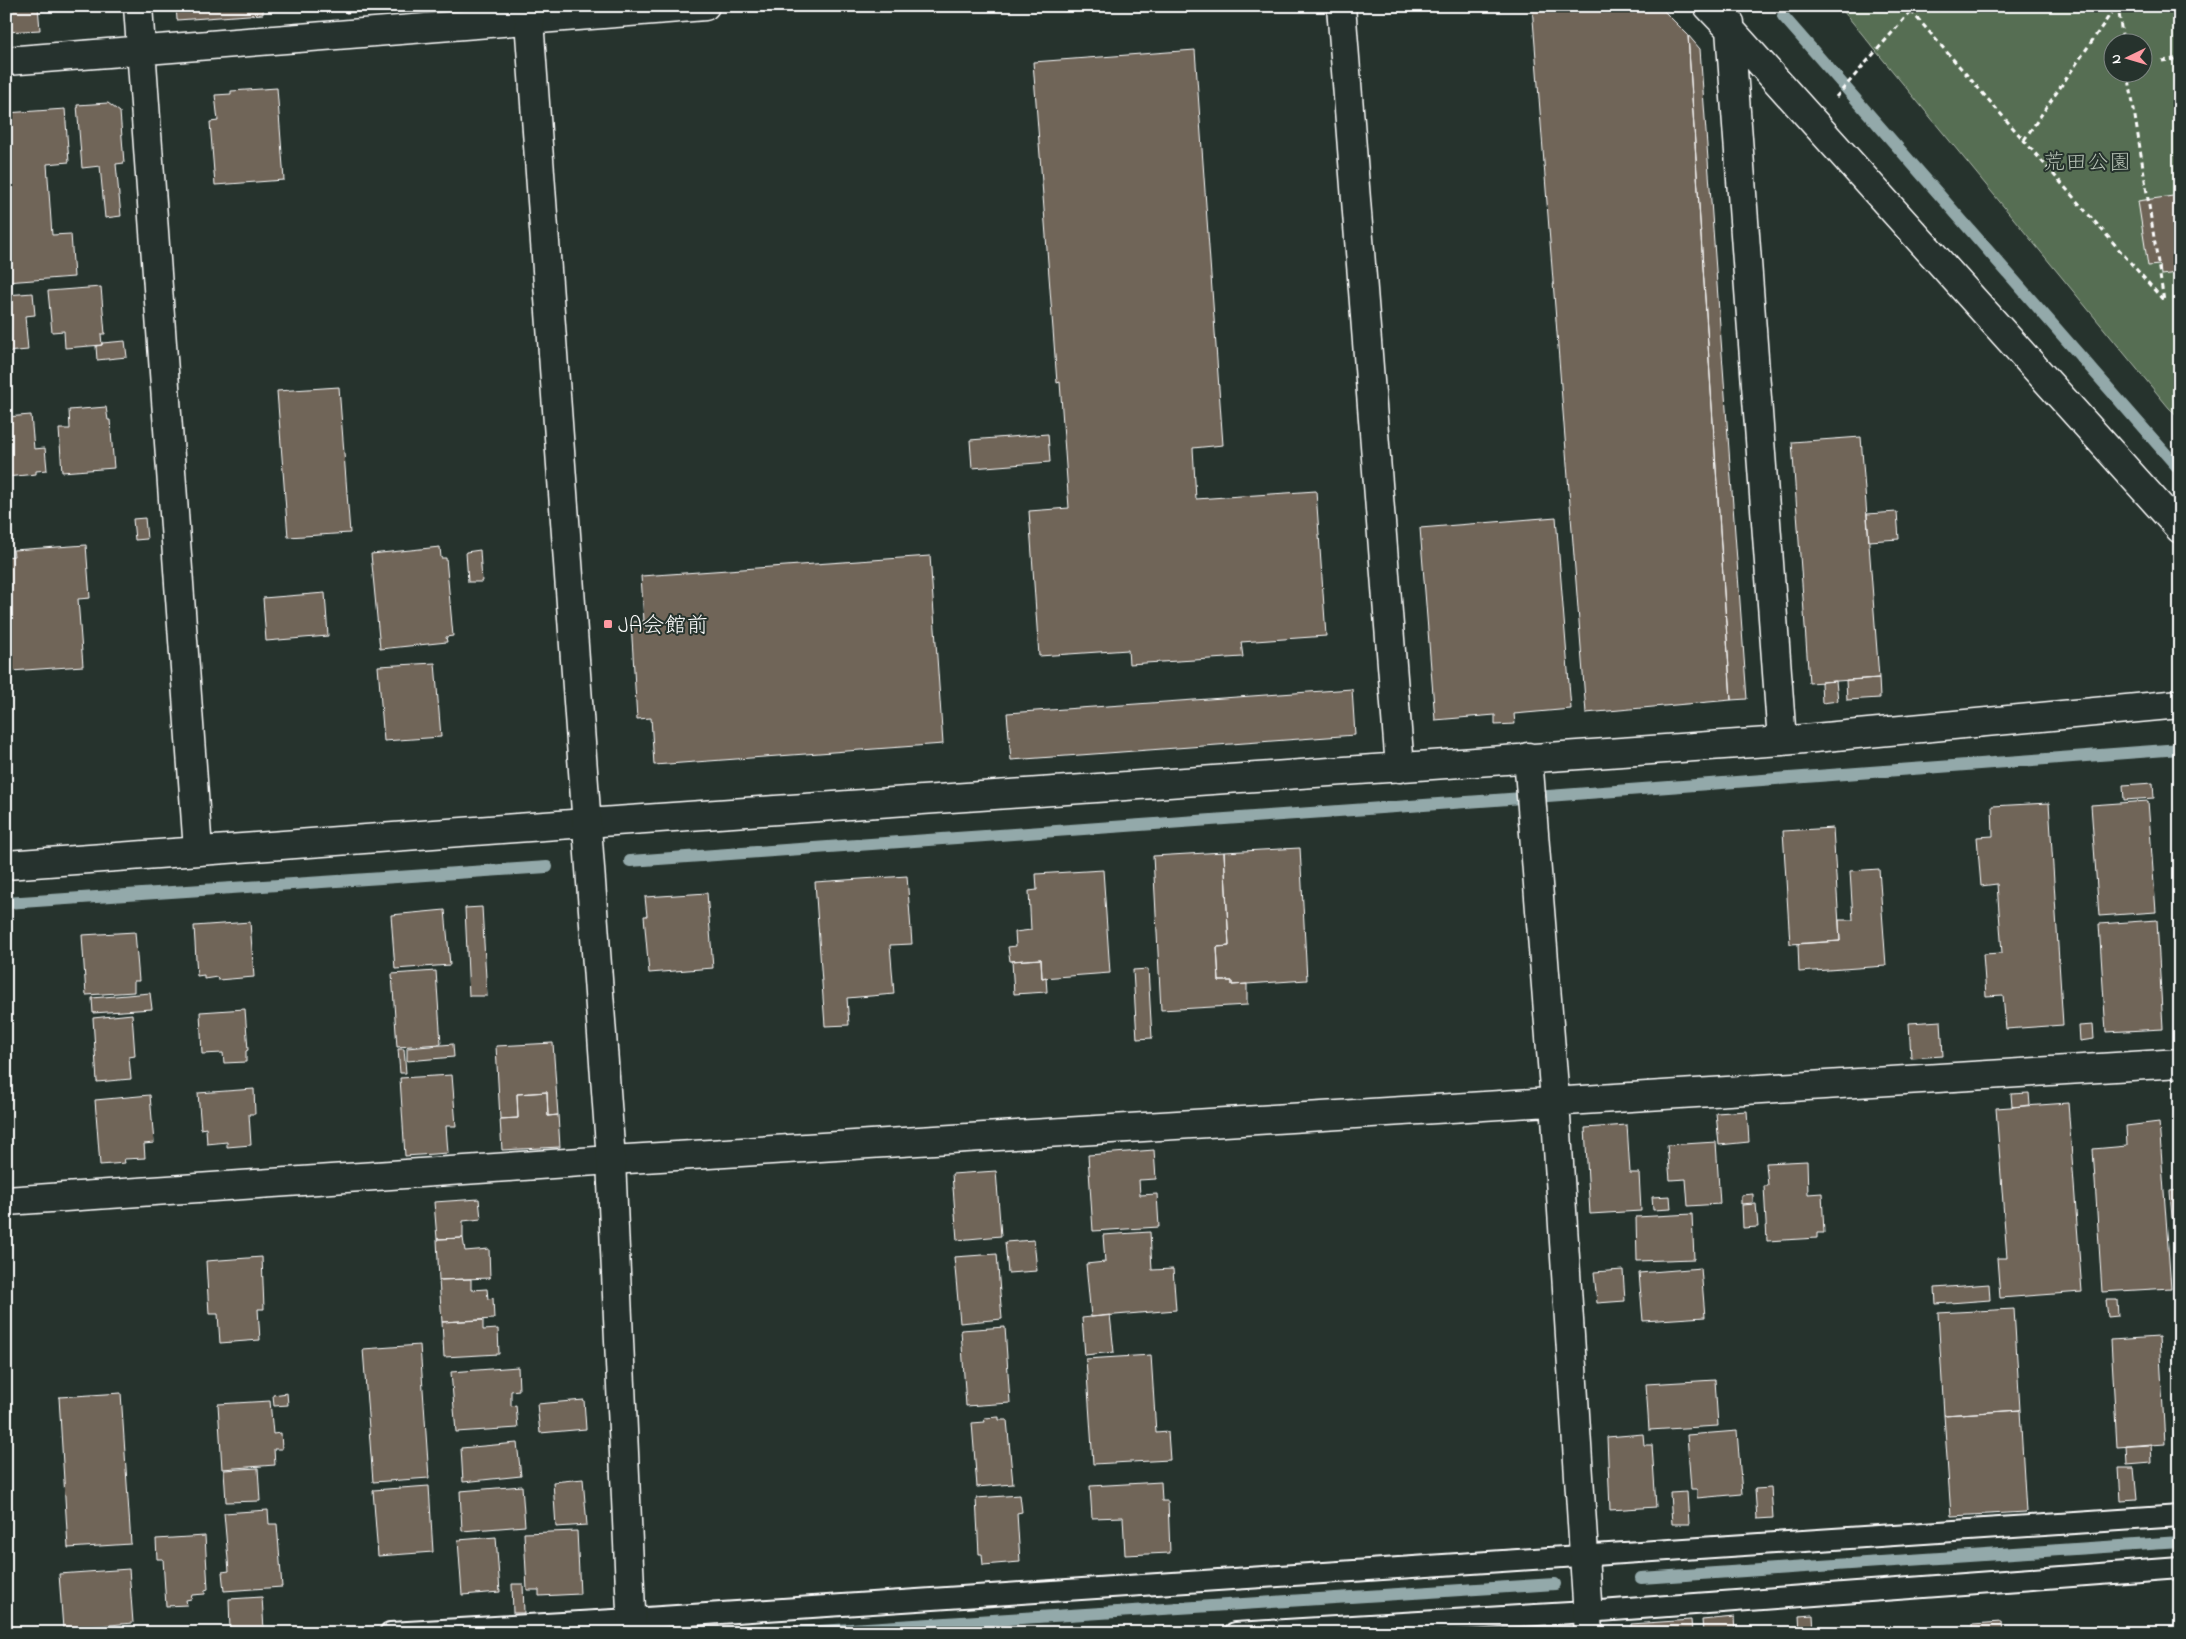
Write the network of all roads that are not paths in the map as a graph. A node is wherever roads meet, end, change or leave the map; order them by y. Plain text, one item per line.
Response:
1 (138, 6) edge
2 (705, 6) edge
3 (1341, 6) edge
4 (1708, 6) edge
5 (529, 12) edge
6 (1729, 18) edge
7 (142, 50) junction
8 (6, 61) edge
9 (2180, 529) edge
10 (2180, 704) edge
11 (1782, 741) junction
12 (1528, 765) junction
13 (1400, 768) junction
14 (586, 823) junction
15 (198, 851) junction
16 (6, 865) edge
17 (2180, 1063) edge
18 (1555, 1101) junction
19 (611, 1160) junction
20 (6, 1201) edge
21 (2180, 1516) edge
22 (1584, 1556) junction
23 (2180, 1568) edge
24 (1588, 1622) edge
25 (631, 1626) edge
26 (390, 1633) edge
27 (1236, 1633) edge

1 - 7 street
2 - 5 street
3 - 13 street
4 - 6 street
5 - 7 street
5 - 14 street
6 - 9 street
6 - 11 street
7 - 8 street
7 - 15 street
10 - 11 street
11 - 12 street
12 - 13 street
12 - 18 street
13 - 14 street
14 - 15 street
14 - 19 street
15 - 16 street
17 - 18 street
18 - 19 street
18 - 22 street
19 - 20 street
19 - 25 street
21 - 22 lane
22 - 24 street
22 - 25 lane
23 - 24 lane
24 - 27 lane
25 - 26 lane

